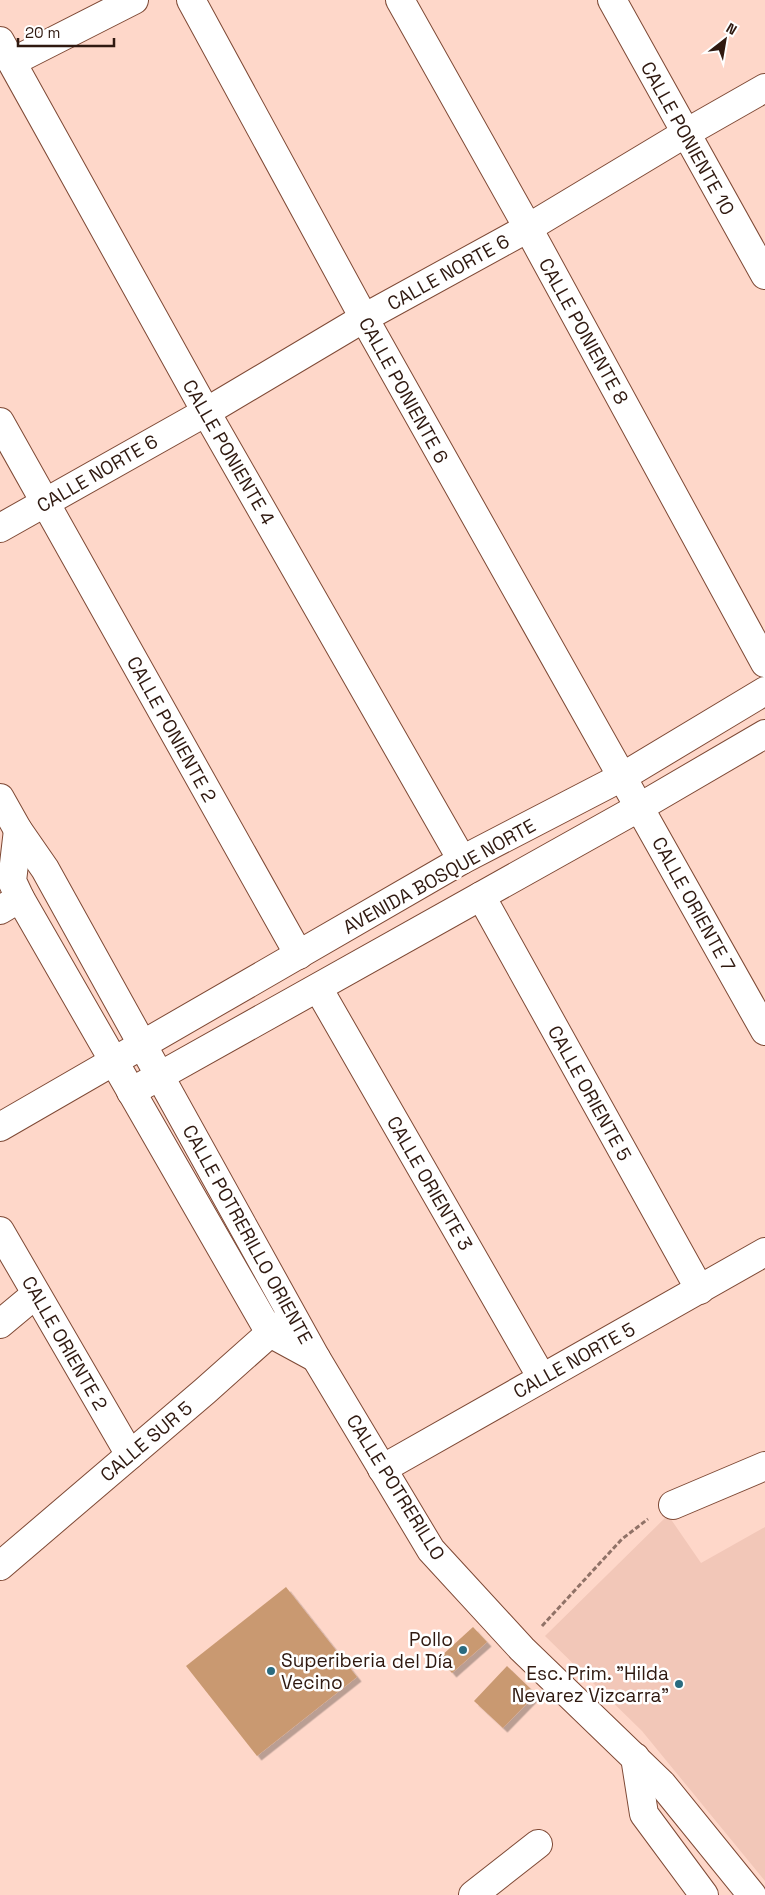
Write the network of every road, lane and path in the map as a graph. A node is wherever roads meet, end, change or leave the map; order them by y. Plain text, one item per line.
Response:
1 (134, 0) edge
2 (191, 0) edge
3 (400, 0) edge
4 (612, 0) edge
5 (6, 51) edge
6 (765, 88) edge
7 (686, 133) junction
8 (528, 228) junction
9 (765, 275) edge
10 (364, 318) junction
11 (206, 412) junction
12 (0, 422) edge
13 (46, 503) junction
14 (0, 528) edge
15 (765, 664) edge
16 (765, 691) edge
17 (765, 734) edge
18 (622, 777) junction
19 (0, 798) edge
20 (640, 807) junction
21 (18, 830) junction
22 (462, 860) junction
23 (481, 896) junction
24 (10, 904) edge
25 (299, 955) junction
26 (318, 988) junction
27 (765, 1032) edge
28 (142, 1044) junction
29 (113, 1061) junction
30 (160, 1075) junction
31 (131, 1092) junction
32 (0, 1127) edge
33 (0, 1231) edge
34 (765, 1252) edge
35 (700, 1290) junction
36 (36, 1294) junction
37 (293, 1317) junction
38 (0, 1324) edge
39 (270, 1333) junction
40 (316, 1358) junction
41 (542, 1378) junction
42 (130, 1455) junction
43 (765, 1466) edge
44 (382, 1469) junction
45 (672, 1505) joint
46 (0, 1566) edge
47 (522, 1649) junction
48 (634, 1756) junction
49 (538, 1844) dead end
50 (473, 1895) edge
51 (704, 1895) edge
52 (752, 1895) edge

1 - 5 street
2 - 10 street, CALLE PONIENTE 6
3 - 8 street, CALLE PONIENTE 8
4 - 7 street, CALLE PONIENTE 10
5 - 11 street, CALLE PONIENTE 4
6 - 7 street, CALLE NORTE 6
7 - 8 street, CALLE NORTE 6
7 - 9 street, CALLE PONIENTE 10
8 - 10 street, CALLE NORTE 6
8 - 15 street, CALLE PONIENTE 8
10 - 11 street, CALLE NORTE 6
10 - 18 street, CALLE PONIENTE 6
11 - 13 street, CALLE NORTE 6
11 - 22 street, CALLE PONIENTE 4
12 - 13 street, CALLE PONIENTE 2
13 - 14 street, CALLE NORTE 6
13 - 25 street, CALLE PONIENTE 2
16 - 18 street, AVENIDA BOSQUE NORTE
17 - 20 street, AVENIDA BOSQUE NORTE
18 - 20 street, CALLE ORIENTE 7
18 - 22 street, AVENIDA BOSQUE NORTE
19 - 21 street, CALLE POTRERILLO ORIENTE
20 - 23 street, AVENIDA BOSQUE NORTE
20 - 27 street, CALLE ORIENTE 7
21 - 24 street, CALLE POTRERILLO ORIENTE
21 - 28 street, CALLE POTRERILLO ORIENTE
22 - 25 street, AVENIDA BOSQUE NORTE
23 - 26 street, AVENIDA BOSQUE NORTE
23 - 35 street, CALLE ORIENTE 5
24 - 29 street, CALLE POTRERILLO ORIENTE
25 - 28 street, AVENIDA BOSQUE NORTE
26 - 30 street, AVENIDA BOSQUE NORTE
26 - 41 street, CALLE ORIENTE 3
28 - 29 street, AVENIDA BOSQUE NORTE
28 - 30 street, CALLE POTRERILLO ORIENTE
29 - 31 street, CALLE POTRERILLO ORIENTE
29 - 32 street, AVENIDA BOSQUE NORTE
30 - 31 street, AVENIDA BOSQUE NORTE
30 - 37 street, CALLE POTRERILLO ORIENTE
31 - 39 street, CALLE POTRERILLO ORIENTE
33 - 36 street, CALLE ORIENTE 2
34 - 35 street, CALLE NORTE 5
35 - 41 street, CALLE NORTE 5
36 - 38 street
36 - 42 street, CALLE ORIENTE 2
37 - 39 street, CALLE SUR 5
37 - 40 street, CALLE POTRERILLO ORIENTE
39 - 40 street, CALLE POTRERILLO ORIENTE
39 - 42 street, CALLE SUR 5
40 - 44 street, CALLE POTRERILLO
41 - 44 street, CALLE NORTE 5
42 - 46 street, CALLE SUR 5
43 - 45 street
44 - 47 street, CALLE POTRERILLO
45 - 47 path
47 - 48 street, CALLE POTRERILLO
48 - 51 street
48 - 52 street, CALLE POTRERILLO
49 - 50 street

